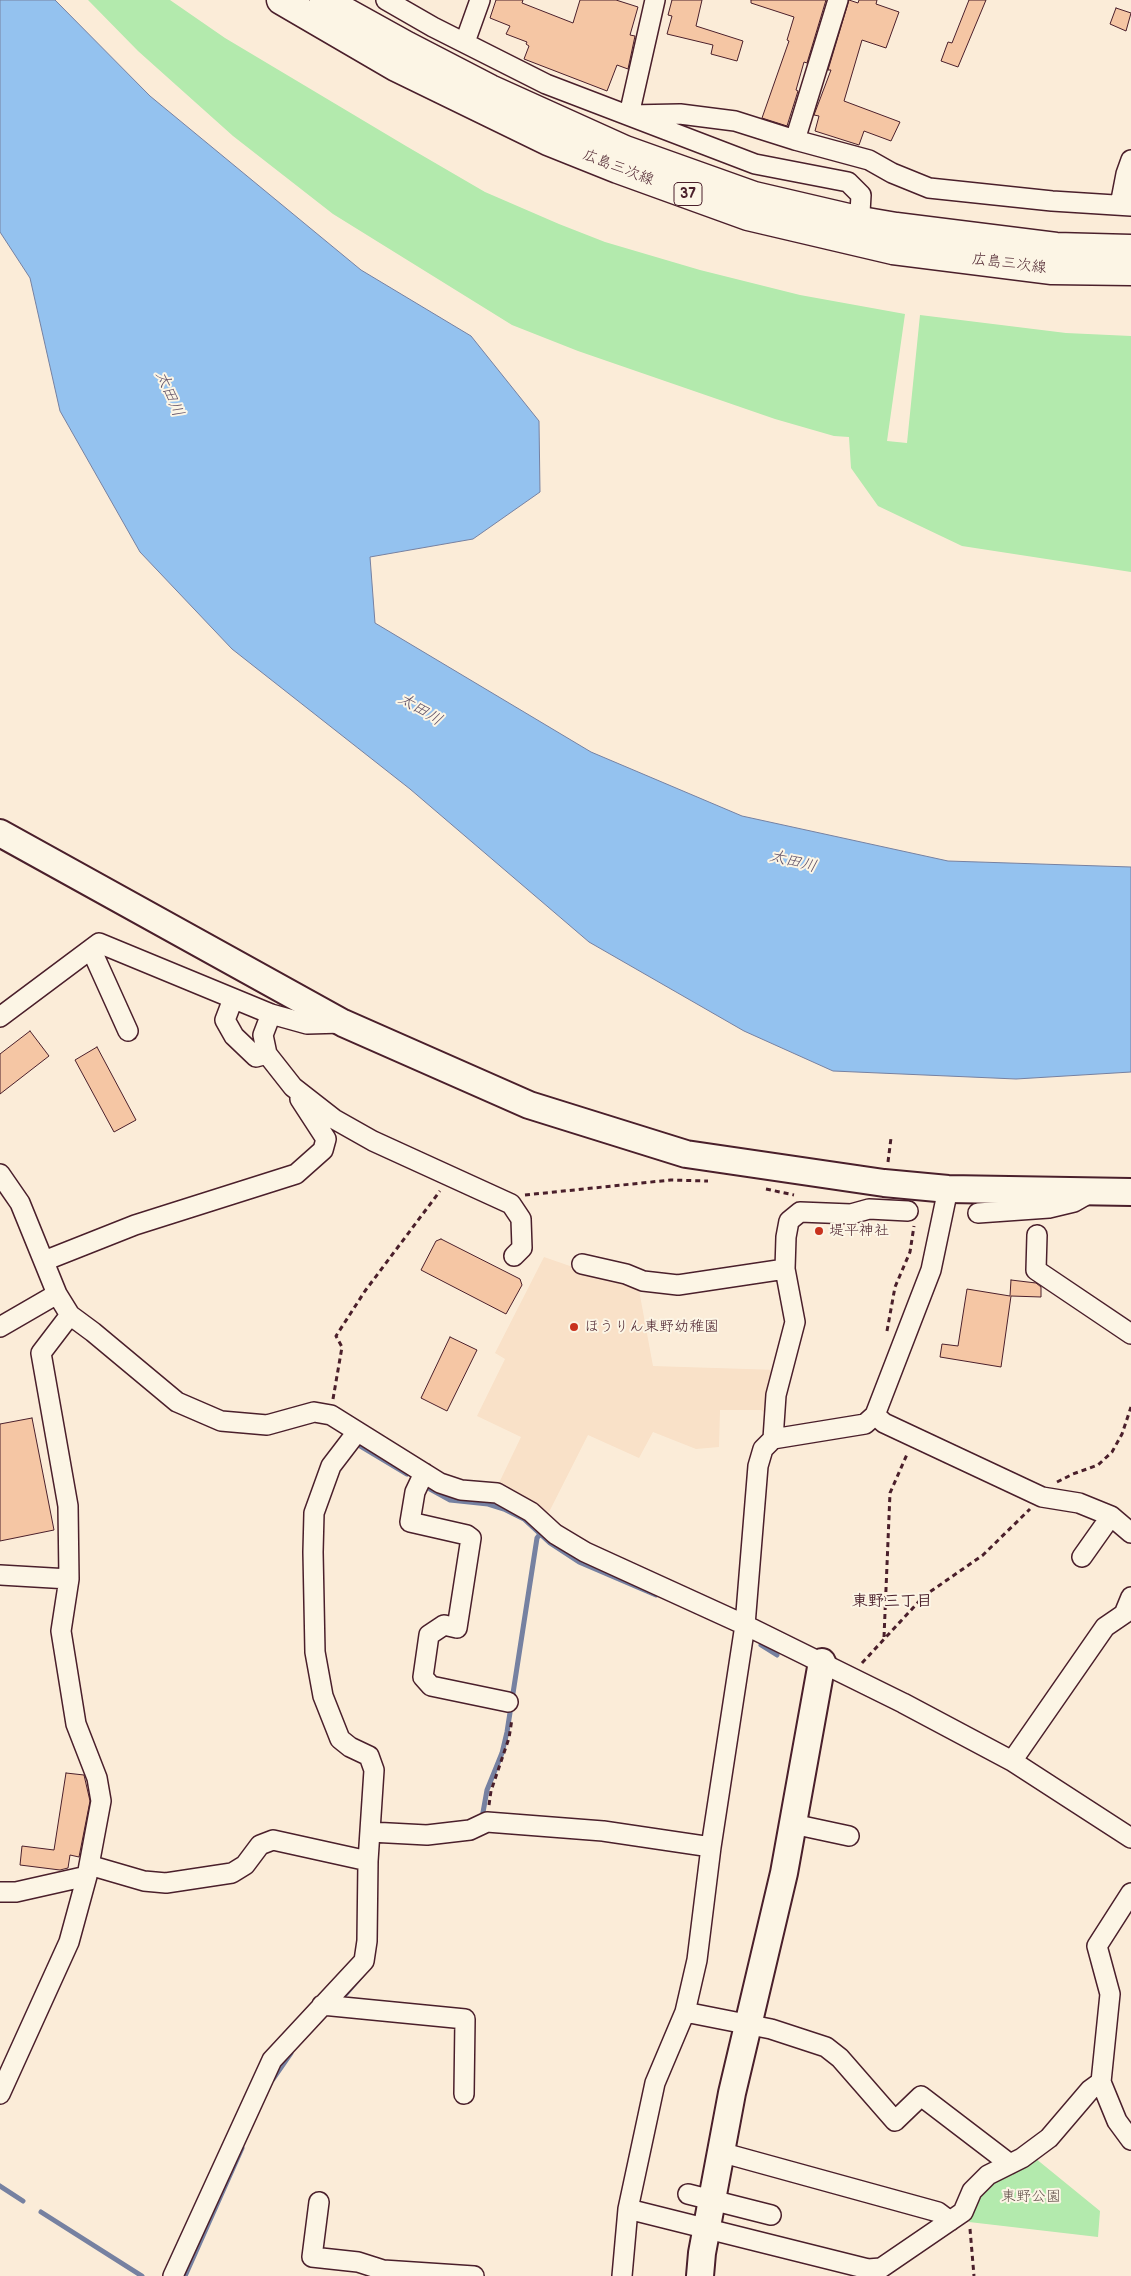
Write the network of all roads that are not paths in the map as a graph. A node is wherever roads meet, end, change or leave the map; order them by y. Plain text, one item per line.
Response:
1 (281, 0) edge
2 (324, 0) edge
3 (386, 0) edge
4 (480, 0) edge
5 (655, 0) edge
6 (838, 0) edge
7 (465, 42) junction
8 (629, 115) junction
9 (795, 140) junction
10 (1131, 160) edge
11 (1126, 205) edge
12 (859, 232) junction
13 (1131, 249) edge
14 (1131, 271) edge
15 (0, 833) edge
16 (91, 949) junction
17 (233, 999) junction
18 (271, 1014) junction
19 (0, 1015) edge
20 (343, 1023) junction
21 (128, 1031) dead end
22 (267, 1054) junction
23 (293, 1087) junction
24 (0, 1174) edge
25 (948, 1189) junction
26 (1093, 1191) junction
27 (1131, 1192) edge
28 (844, 1204) dead end
29 (869, 1209) junction
30 (908, 1211) dead end
31 (978, 1213) dead end
32 (1037, 1235) dead end
33 (514, 1256) dead end
34 (44, 1261) junction
35 (582, 1264) dead end
36 (785, 1269) junction
37 (56, 1294) junction
38 (70, 1316) junction
39 (0, 1327) edge
40 (1131, 1334) edge
41 (875, 1415) junction
42 (357, 1432) junction
43 (773, 1439) junction
44 (424, 1473) junction
45 (1110, 1516) junction
46 (1131, 1534) edge
47 (1082, 1557) dead end
48 (0, 1575) edge
49 (69, 1579) junction
50 (1129, 1609) edge
51 (745, 1625) junction
52 (822, 1662) junction
53 (511, 1707) road end
54 (1012, 1761) junction
55 (793, 1824) junction
56 (370, 1832) junction
57 (849, 1836) dead end
58 (1131, 1838) edge
59 (711, 1847) junction
60 (368, 1861) junction
61 (88, 1870) junction
62 (0, 1892) edge
63 (1131, 1893) edge
64 (322, 2006) junction
65 (685, 2012) junction
66 (748, 2024) junction
67 (1101, 2082) junction
68 (0, 2094) edge
69 (464, 2094) dead end
70 (1131, 2140) edge
71 (720, 2152) junction
72 (1010, 2164) junction
73 (700, 2197) junction
74 (319, 2202) dead end
75 (628, 2209) junction
76 (771, 2215) dead end
77 (956, 2217) junction
78 (706, 2229) junction
79 (867, 2273) edge
80 (173, 2276) edge
81 (474, 2276) edge
82 (622, 2276) edge
83 (700, 2276) edge

1 - 12 main road, 広島三次線 / 37
2 - 12 main road, 広島三次線 / 37
3 - 7 street
4 - 7 street
5 - 8 street
6 - 9 street
7 - 8 street
8 - 9 street
8 - 12 street
9 - 11 street
10 - 11 street
12 - 13 main road, 広島三次線 / 37
12 - 14 main road, 広島三次線 / 37
15 - 20 street
16 - 17 street
16 - 19 street
16 - 21 street
17 - 18 street
17 - 22 street
18 - 20 street
18 - 22 street
20 - 25 street
22 - 23 street
23 - 33 street
23 - 34 street
24 - 34 street
25 - 26 street
25 - 41 street
26 - 27 street
26 - 31 street
28 - 29 street
29 - 30 street
29 - 36 street
32 - 40 street
34 - 37 street
35 - 36 street
36 - 43 street
37 - 38 street
37 - 39 street
38 - 42 street
38 - 49 street
41 - 43 street
41 - 45 street
42 - 44 street
42 - 56 street
43 - 51 street
44 - 51 street
44 - 53 street
45 - 46 street
45 - 47 street
48 - 49 street
49 - 61 street
50 - 54 street
51 - 52 street
51 - 59 street
52 - 54 street
52 - 55 street
54 - 58 street
55 - 57 street
55 - 66 street
56 - 59 street
56 - 60 street
59 - 65 street
60 - 61 street
60 - 64 street
61 - 62 street
61 - 68 street
63 - 67 street
64 - 69 street
64 - 80 street
65 - 66 street
65 - 75 street
66 - 71 street
66 - 72 street
67 - 70 street
67 - 72 street
71 - 73 street
71 - 77 street
72 - 77 street
73 - 76 street
73 - 78 street
74 - 81 street
75 - 78 street
75 - 82 street
77 - 79 street
78 - 79 street
78 - 83 street

